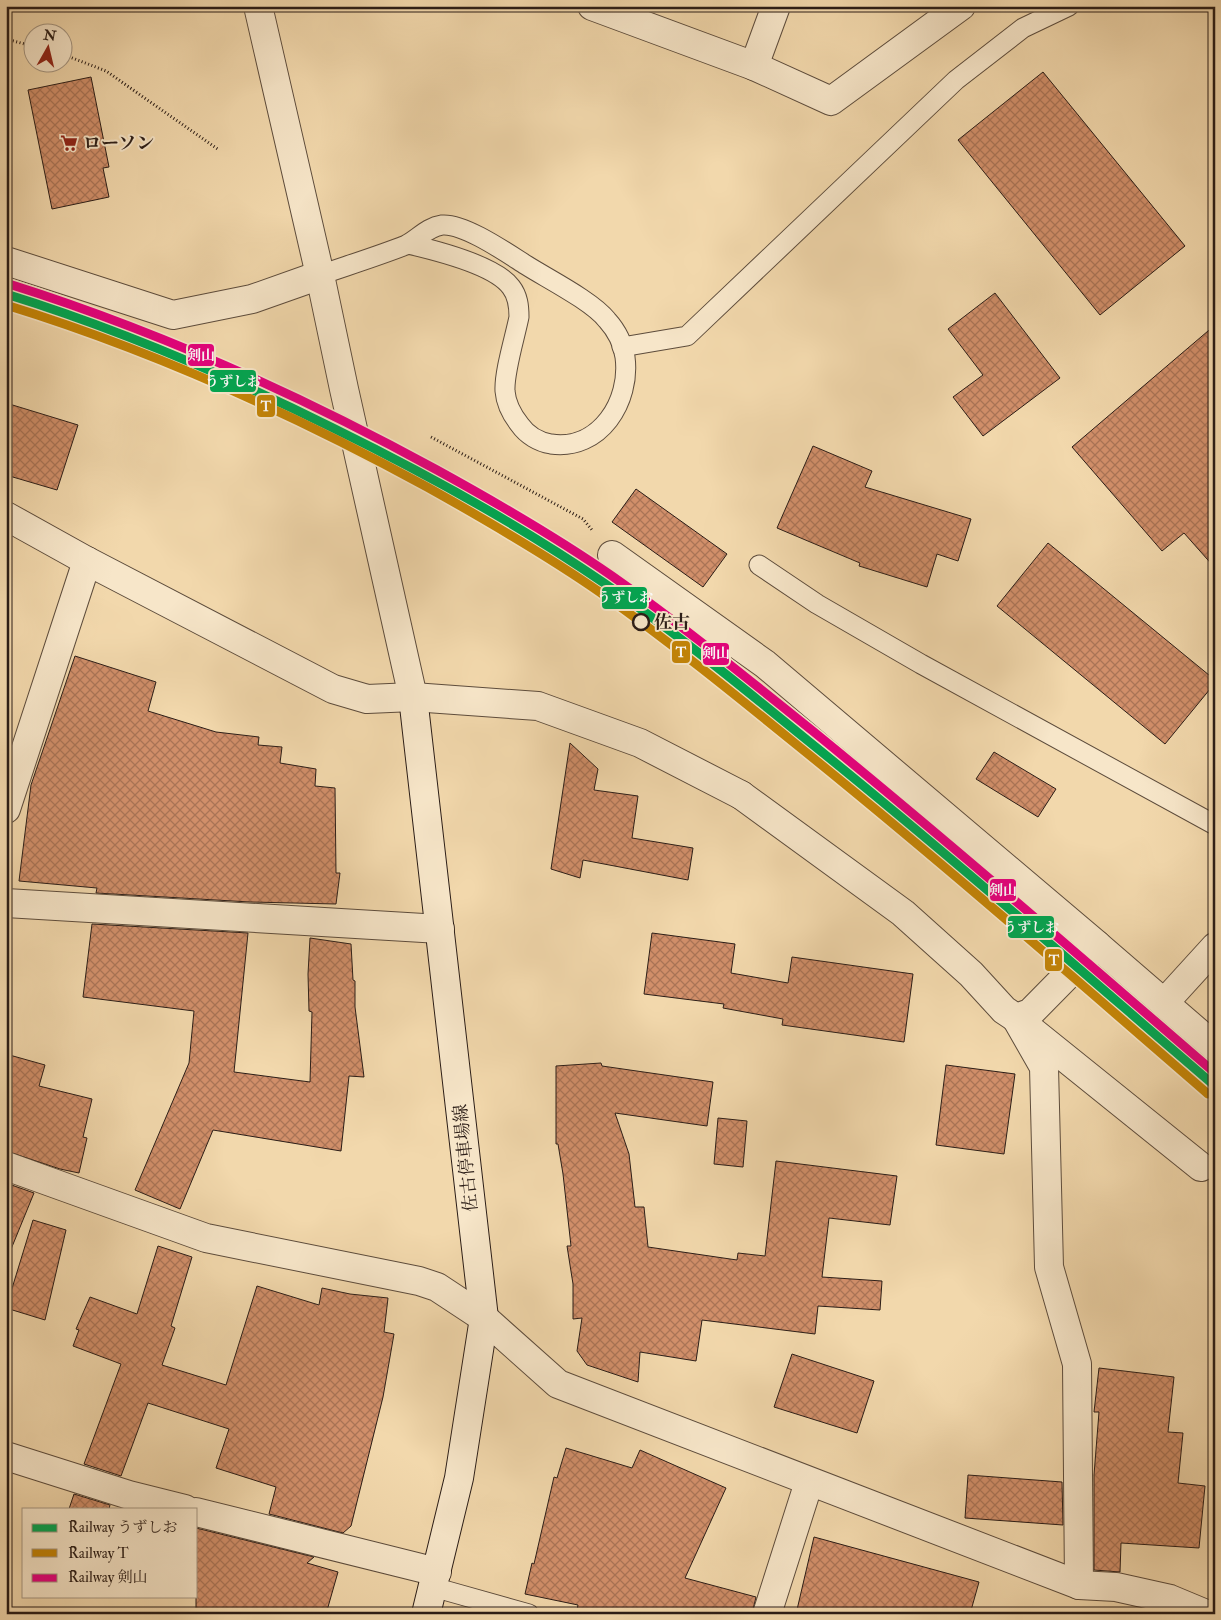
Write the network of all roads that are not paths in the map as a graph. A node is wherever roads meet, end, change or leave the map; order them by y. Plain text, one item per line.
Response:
1 (258, 6) edge
2 (592, 6) edge
3 (776, 6) edge
4 (961, 6) edge
5 (1069, 6) edge
6 (754, 66) junction
7 (408, 244) junction
8 (6, 261) edge
9 (320, 275) junction
10 (622, 346) junction
11 (6, 516) edge
12 (612, 556) road end
13 (87, 560) junction
14 (760, 565) dead end
15 (413, 698) junction
16 (6, 809) edge
17 (1215, 826) edge
18 (6, 903) edge
19 (440, 929) junction
20 (1097, 945) junction
21 (1215, 947) edge
22 (1164, 1003) junction
23 (1016, 1018) junction
24 (1215, 1047) edge
25 (6, 1166) edge
26 (1201, 1168) dead end
27 (484, 1318) junction
28 (6, 1456) edge
29 (809, 1482) junction
30 (181, 1508) edge
31 (198, 1513) edge
32 (435, 1579) junction
33 (1079, 1585) junction
34 (1167, 1606) edge
35 (426, 1614) edge
36 (529, 1614) edge
37 (767, 1614) edge
38 (1206, 1614) edge

1 - 9 street, 佐古停車場線
2 - 6 street
3 - 6 street
4 - 6 street
5 - 10 lane
7 - 9 lane
7 - 10 lane
7 - 10 lane
8 - 9 street
9 - 15 street, 佐古停車場線
11 - 13 street
12 - 20 street
13 - 15 street
13 - 16 street
14 - 17 lane
15 - 19 street, 佐古停車場線
15 - 23 street
18 - 19 street
19 - 27 street, 佐古停車場線
20 - 22 street
20 - 23 street
21 - 22 street
22 - 24 street
23 - 26 street
23 - 33 street
25 - 27 street
27 - 29 street
27 - 32 street, 佐古停車場線
28 - 30 street
29 - 33 street
29 - 37 street
31 - 32 street
32 - 35 street, 佐古停車場線
32 - 36 lane
33 - 34 street
34 - 38 street

